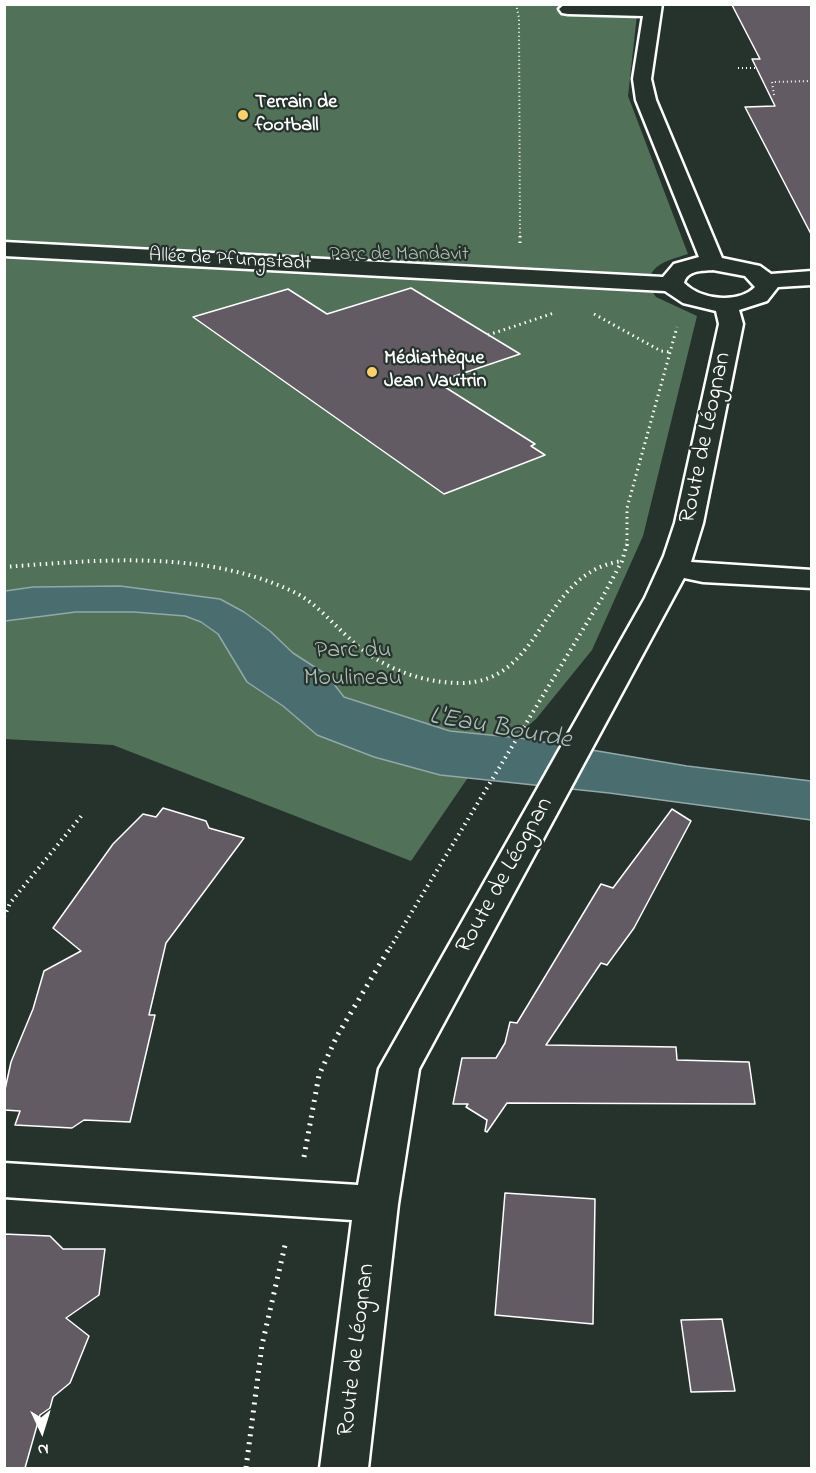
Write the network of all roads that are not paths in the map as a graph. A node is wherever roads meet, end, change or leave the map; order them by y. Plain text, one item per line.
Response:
1 (654, 8) edge
2 (568, 9) dead end
3 (4, 249) edge
4 (713, 263) junction
5 (812, 278) edge
6 (766, 281) junction
7 (672, 284) junction
8 (726, 304) junction
9 (674, 568) junction
10 (812, 579) edge
11 (4, 1180) edge
12 (376, 1204) junction
13 (344, 1468) edge

1 - 2 street
1 - 4 street
3 - 7 street, Allée de Pfungstadt
4 - 6 street
4 - 7 street
5 - 6 street
6 - 8 street
7 - 8 street
8 - 9 street, Route de Léognan
9 - 10 street
9 - 12 street, Route de Léognan
11 - 12 street
12 - 13 street, Route de Léognan

